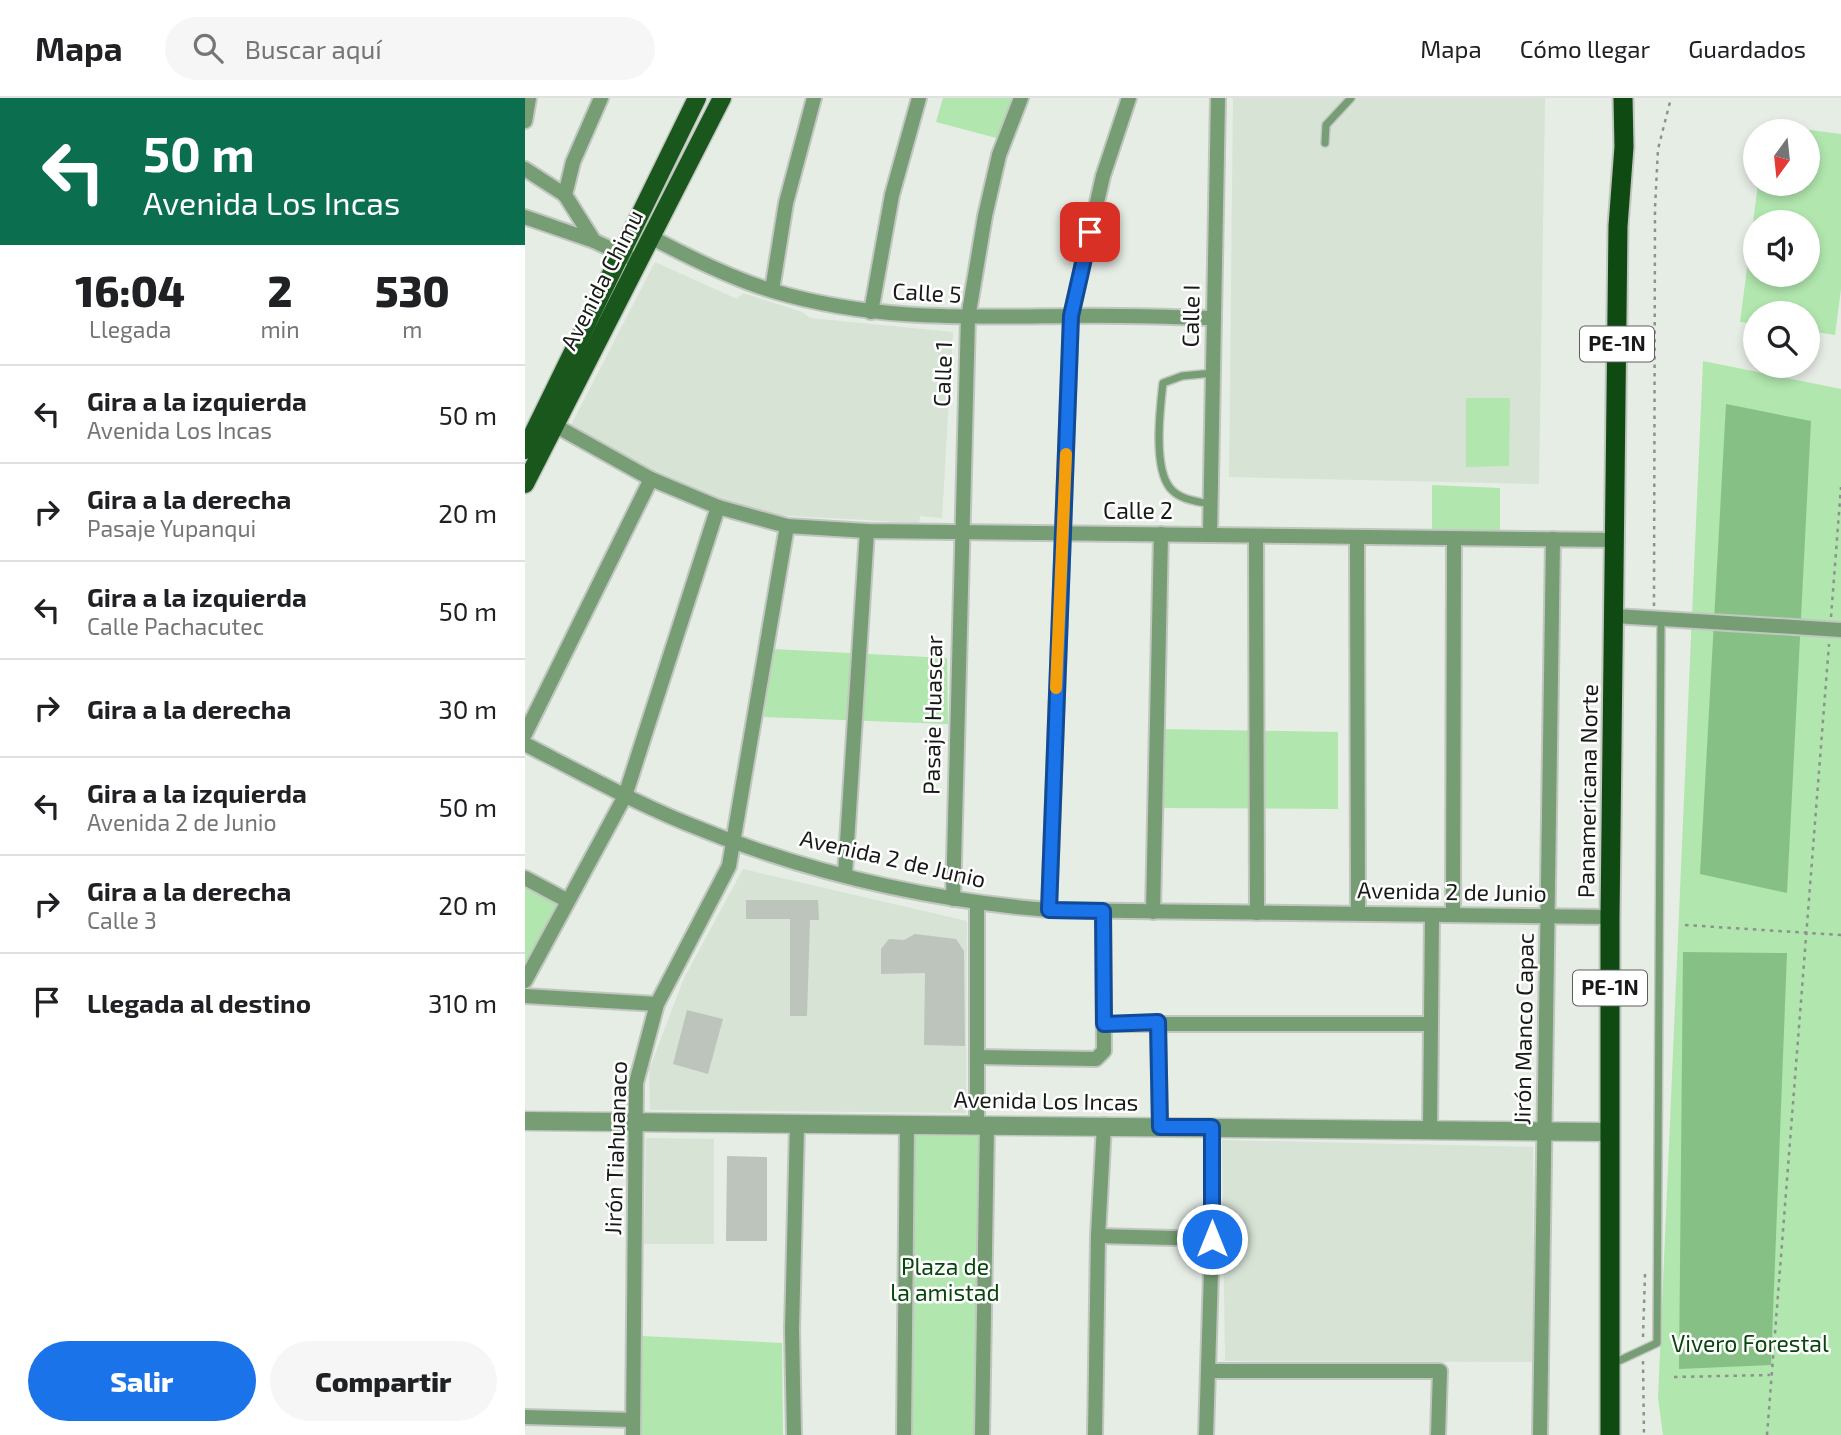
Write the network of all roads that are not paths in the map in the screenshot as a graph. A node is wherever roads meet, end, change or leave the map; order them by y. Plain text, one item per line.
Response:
1 (529, 98) edge
2 (601, 98) edge
3 (697, 98) edge
4 (722, 98) edge
5 (814, 98) edge
6 (919, 98) edge
7 (1021, 98) edge
8 (1129, 98) edge
9 (1218, 98) edge
10 (1351, 98) edge
11 (1623, 98) edge
12 (1636, 98) edge
13 (525, 121) edge
14 (1325, 143) dead end
15 (1624, 147) junction
16 (525, 169) edge
17 (565, 195) junction
18 (525, 217) edge
19 (651, 237) junction
20 (594, 241) junction
21 (630, 257) junction
22 (772, 290) junction
23 (871, 312) junction
24 (1071, 316) junction
25 (968, 318) junction
26 (1214, 318) junction
27 (1213, 373) junction
28 (556, 426) junction
29 (525, 450) edge
30 (651, 479) junction
31 (525, 484) edge
32 (1211, 504) junction
33 (717, 507) junction
34 (787, 526) junction
35 (867, 531) junction
36 (961, 533) junction
37 (1063, 534) junction
38 (1161, 534) junction
39 (1210, 535) junction
40 (1256, 536) junction
41 (1357, 537) junction
42 (1553, 539) junction
43 (1616, 540) junction
44 (1454, 541) junction
45 (1615, 616) junction
46 (1661, 619) junction
47 (1835, 630) edge
48 (525, 734) edge
49 (525, 744) edge
50 (625, 796) junction
51 (734, 842) junction
52 (845, 874) junction
53 (525, 878) edge
54 (953, 899) junction
55 (568, 901) junction
56 (977, 904) junction
57 (1049, 910) junction
58 (1103, 911) junction
59 (1153, 912) junction
60 (1357, 912) junction
61 (1257, 913) junction
62 (1432, 915) junction
63 (1453, 915) junction
64 (1548, 916) junction
65 (1610, 917) junction
66 (525, 981) edge
67 (525, 996) edge
68 (657, 1004) junction
69 (1158, 1022) junction
70 (1104, 1024) junction
71 (1429, 1024) junction
72 (978, 1057) junction
73 (525, 1121) edge
74 (637, 1122) junction
75 (907, 1124) junction
76 (982, 1125) junction
77 (1104, 1125) junction
78 (797, 1126) junction
79 (1160, 1127) junction
80 (1212, 1127) junction
81 (1430, 1130) junction
82 (1545, 1131) junction
83 (1609, 1132) junction
84 (1098, 1236) junction
85 (1212, 1239) junction
86 (1608, 1366) junction
87 (1209, 1371) junction
88 (525, 1417) edge
89 (633, 1428) edge
90 (794, 1435) edge
91 (904, 1435) edge
92 (982, 1435) edge
93 (1095, 1435) edge
94 (1206, 1435) edge
95 (1438, 1435) edge
96 (1540, 1435) edge
97 (1610, 1435) edge

1 - 13 street
2 - 17 street
3 - 21 main road, Avenida Chimu
4 - 19 main road, Avenida Chimu
5 - 22 street
6 - 23 street
7 - 25 street, Calle 1
8 - 24 street
9 - 26 street, Calle I
10 - 14 lane
11 - 15 highway, Panamericana Norte / PE-1N
12 - 15 highway, Panamericana Norte / PE-1N
15 - 43 highway, Panamericana Norte / PE-1N
16 - 17 street
17 - 20 street
18 - 20 street
19 - 21 main road, Avenida Chimu
19 - 22 street, Calle 5
20 - 21 street
21 - 28 main road, Avenida Chimu
21 - 29 main road, Avenida Chimu
22 - 23 street, Calle 5
23 - 25 street, Calle 5
24 - 25 street, Calle 5
24 - 26 street, Calle 5
24 - 37 street
25 - 36 street, Calle 1
26 - 27 street, Calle I
27 - 32 street, Calle I
27 - 32 lane
28 - 30 street, Calle 2
28 - 31 main road, Avenida Chimu
30 - 33 street, Calle 2
30 - 48 street
32 - 39 street, Calle I
33 - 34 street, Calle 2
33 - 50 street
34 - 35 street, Calle 2
34 - 51 street, Jirón Tiahuanaco
35 - 36 street, Calle 2
35 - 52 street
36 - 37 street, Calle 2
36 - 54 street, Pasaje Huascar
37 - 38 street, Calle 2
37 - 57 street
38 - 39 street, Calle 2
38 - 59 street
39 - 40 street, Calle 2
40 - 41 street, Calle 2
40 - 61 street
41 - 44 street, Calle 2
41 - 60 street
42 - 43 street, Calle 2
42 - 44 street, Calle 2
42 - 64 street, Jirón Manco Capac
43 - 45 highway, Panamericana Norte / PE-1N
44 - 63 street
45 - 46 street
45 - 65 highway, Panamericana Norte / PE-1N
46 - 47 street
46 - 86 lane
49 - 50 street, Avenida 2 de Junio
50 - 51 street, Avenida 2 de Junio
50 - 55 street
51 - 52 street, Avenida 2 de Junio
51 - 68 street, Jirón Tiahuanaco
52 - 54 street, Avenida 2 de Junio
53 - 55 street
54 - 56 street, Avenida 2 de Junio
55 - 66 street
56 - 57 street, Avenida 2 de Junio
56 - 72 street
57 - 58 street, Avenida 2 de Junio
58 - 59 street, Avenida 2 de Junio
58 - 70 street
59 - 61 street, Avenida 2 de Junio
60 - 61 street, Avenida 2 de Junio
60 - 62 street, Avenida 2 de Junio
62 - 63 street, Avenida 2 de Junio
62 - 71 street
63 - 64 street, Avenida 2 de Junio
64 - 65 street, Avenida 2 de Junio
64 - 82 street, Jirón Manco Capac
65 - 83 highway, Panamericana Norte / PE-1N
67 - 68 street
68 - 74 street, Jirón Tiahuanaco
69 - 70 street
69 - 71 street
69 - 79 street
70 - 72 street
71 - 81 street
72 - 76 street
73 - 74 street, Avenida Los Incas
74 - 78 street, Avenida Los Incas
74 - 89 street, Jirón Tiahuanaco
75 - 76 street, Avenida Los Incas
75 - 78 street, Avenida Los Incas
75 - 91 street
76 - 77 street, Avenida Los Incas
76 - 92 street
77 - 79 street, Avenida Los Incas
77 - 84 street
78 - 90 street
79 - 80 street, Avenida Los Incas
80 - 81 street, Avenida Los Incas
80 - 85 street
81 - 82 street, Avenida Los Incas
82 - 83 street, Avenida Los Incas
82 - 96 street, Jirón Manco Capac
83 - 86 highway, Panamericana Norte / PE-1N
84 - 85 street
84 - 93 street
85 - 87 street
86 - 97 highway, Panamericana Norte / PE-1N
87 - 94 street
87 - 95 street
88 - 89 street

